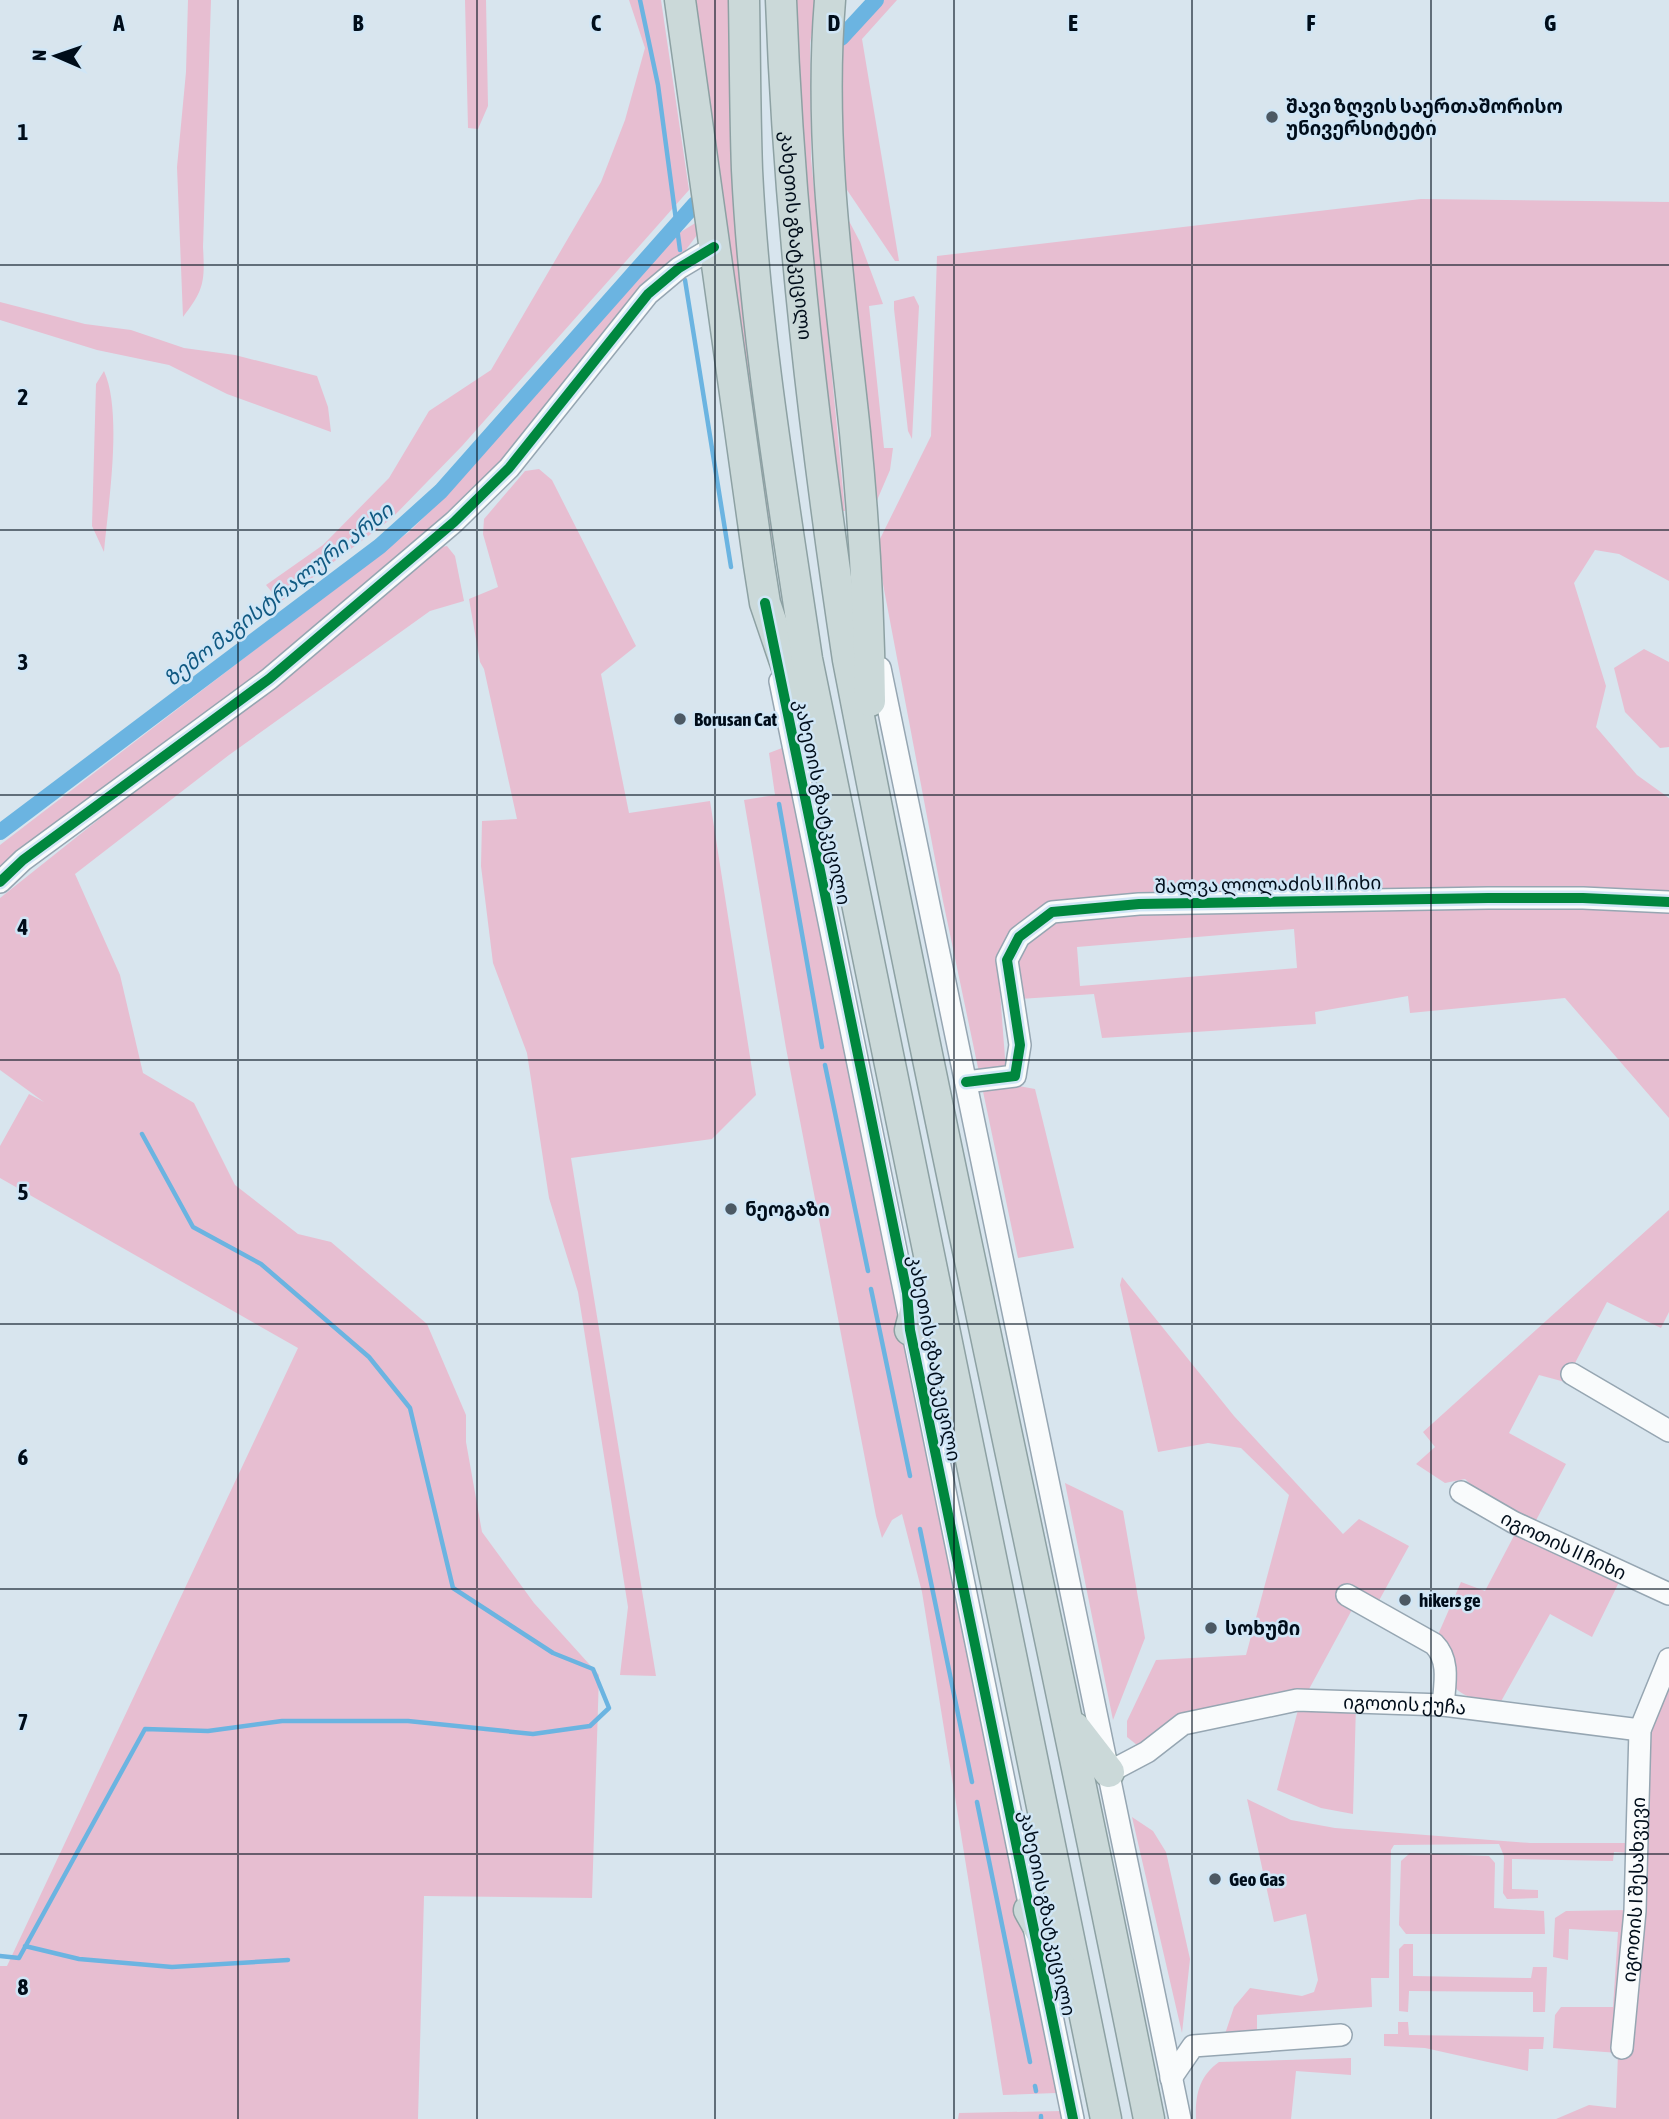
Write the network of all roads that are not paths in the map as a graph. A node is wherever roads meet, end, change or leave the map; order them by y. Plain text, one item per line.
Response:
1 (680, 0) edge
2 (744, 0) edge
3 (782, 0) edge
4 (830, 0) edge
5 (714, 247) junction
6 (830, 534) junction
7 (765, 603) junction
8 (870, 616) junction
9 (872, 782) junction
10 (837, 817) junction
11 (0, 882) edge
12 (1669, 902) edge
13 (966, 1082) junction
14 (929, 1259) junction
15 (910, 1330) junction
16 (1572, 1374) dead end
17 (1669, 1431) edge
18 (1461, 1492) dead end
19 (1669, 1594) edge
20 (1347, 1595) dead end
21 (1669, 1659) edge
22 (1443, 1705) junction
23 (1070, 1722) junction
24 (1640, 1730) junction
25 (1109, 1772) junction
26 (1029, 1910) junction
27 (1083, 2007) junction
28 (1341, 2035) dead end
29 (1622, 2048) dead end
30 (1171, 2078) junction
31 (1073, 2119) edge
32 (1106, 2119) edge
33 (1149, 2119) edge
34 (1180, 2119) edge

1 - 5 highway
2 - 10 highway, კახეთის გზატკეცილი
3 - 6 highway, კახეთის გზატკეცილი
4 - 8 highway
5 - 7 highway
5 - 11 street
6 - 8 highway
6 - 9 highway, კახეთის გზატკეცილი
7 - 10 highway
7 - 15 street, კახეთის გზატკეცილი
8 - 9 highway
8 - 13 street
9 - 23 highway, კახეთის გზატკეცილი
10 - 14 highway, კახეთის გზატკეცილი
12 - 13 street, შალვა ლოლაძის II ჩიხი
13 - 25 street
14 - 15 highway
14 - 27 highway, კახეთის გზატკეცილი
15 - 26 street, კახეთის გზატკეცილი
16 - 17 street
18 - 19 street, იგოთის II ჩიხი
20 - 22 street
21 - 24 street
22 - 24 street, იგოთის ქუჩა
22 - 25 street, იგოთის ქუჩა
23 - 25 highway
23 - 33 highway, კახეთის გზატკეცილი
24 - 29 street, იგოთის I შესახვევი
25 - 30 street
26 - 27 highway
26 - 31 street, კახეთის გზატკეცილი
27 - 32 highway, კახეთის გზატკეცილი
28 - 30 street
30 - 34 street

